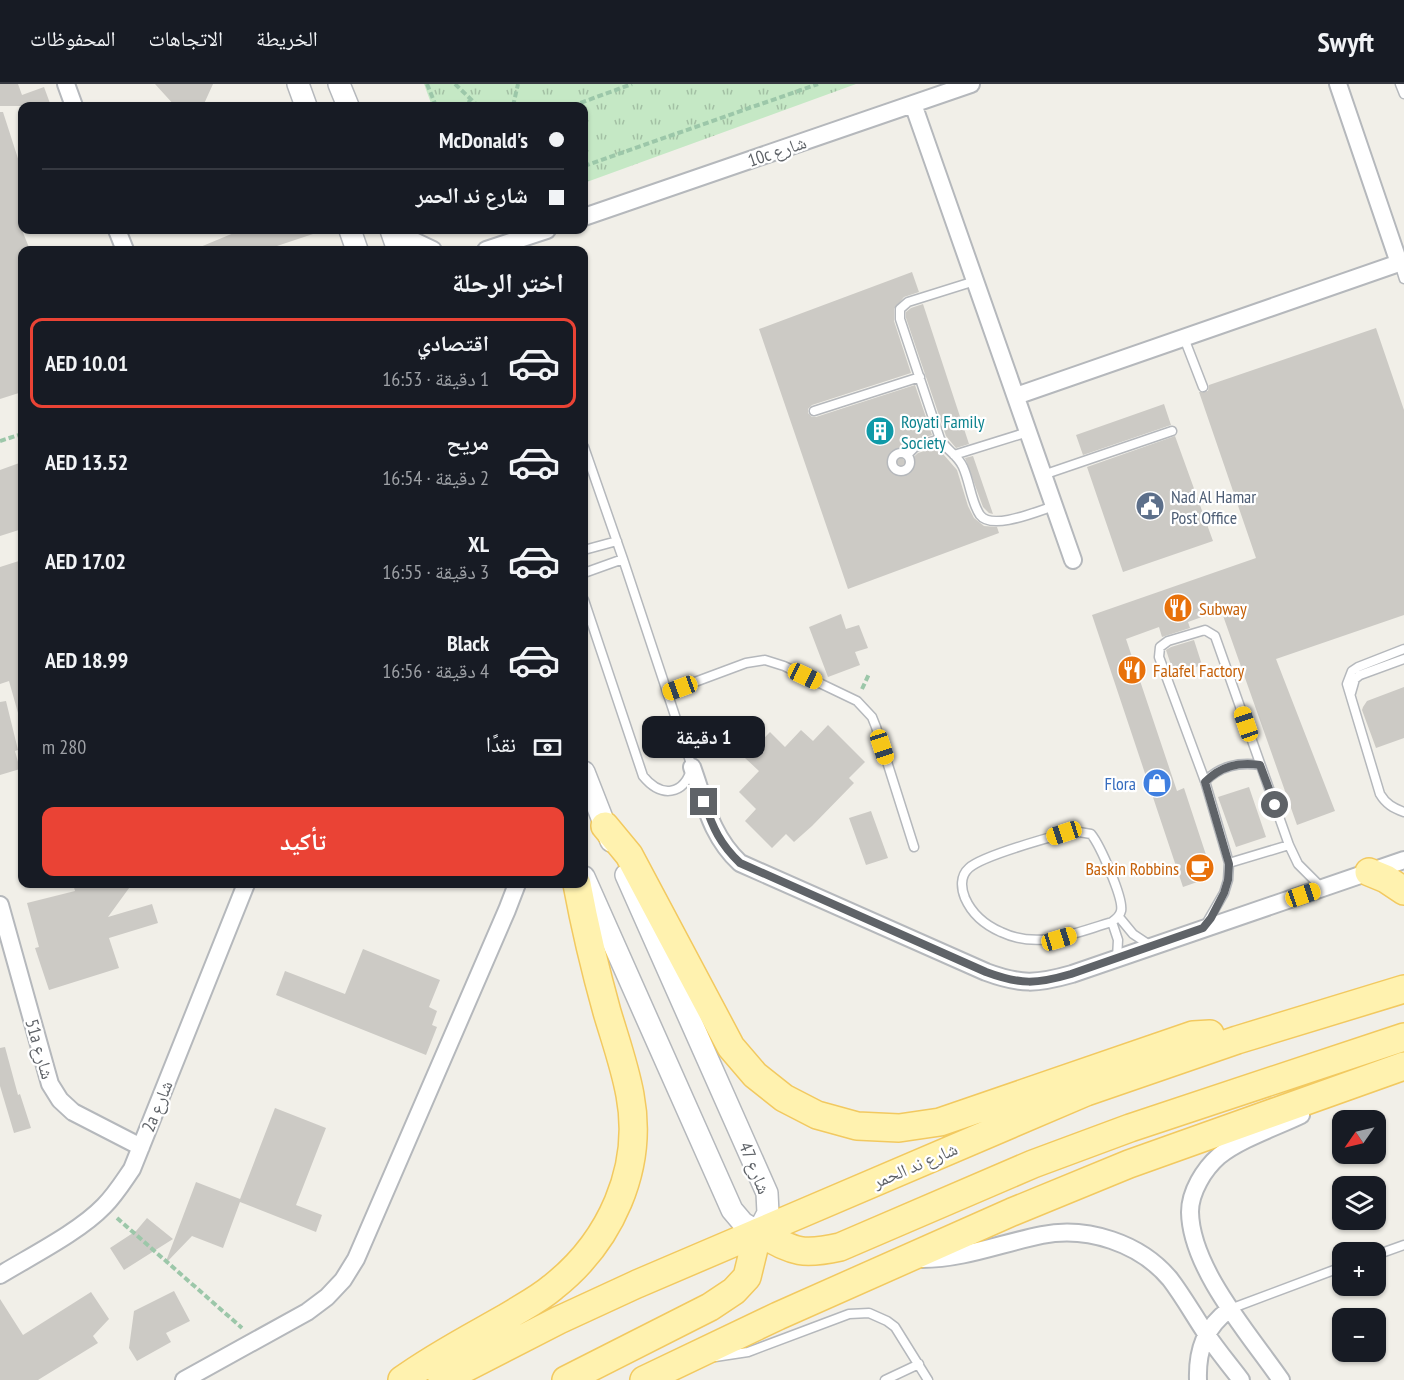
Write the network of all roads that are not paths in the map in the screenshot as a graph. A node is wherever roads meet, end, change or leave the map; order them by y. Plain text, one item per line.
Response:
1 (66, 84) edge
2 (298, 84) edge
3 (339, 84) edge
4 (971, 84) edge
5 (1338, 84) edge
6 (1400, 84) edge
7 (1404, 94) edge
8 (73, 102) edge
9 (305, 102) edge
10 (346, 102) edge
11 (913, 104) junction
12 (588, 216) edge
13 (406, 234) edge
14 (536, 234) edge
15 (425, 246) edge
16 (498, 246) edge
17 (1401, 271) edge
18 (975, 281) junction
19 (1184, 338) junction
20 (920, 378) junction
21 (1203, 387) dead end
22 (1016, 396) junction
23 (814, 411) dead end
24 (1172, 431) dead end
25 (1028, 432) junction
26 (940, 439) junction
27 (954, 455) junction
28 (907, 456) dead end
29 (588, 458) edge
30 (1043, 475) junction
31 (1054, 506) junction
32 (617, 540) junction
33 (588, 549) edge
34 (623, 559) junction
35 (1073, 560) dead end
36 (588, 572) edge
37 (588, 612) edge
38 (1404, 649) edge
39 (1404, 659) edge
40 (668, 692) junction
41 (1350, 697) junction
42 (1260, 765) junction
43 (692, 767) junction
44 (588, 782) edge
45 (1205, 782) junction
46 (1404, 812) edge
47 (605, 826) junction
48 (1289, 845) junction
49 (914, 847) dead end
50 (1404, 860) edge
51 (1229, 864) junction
52 (1369, 872) junction
53 (588, 886) edge
54 (244, 888) edge
55 (515, 888) edge
56 (577, 888) edge
57 (1322, 888) junction
58 (1404, 891) edge
59 (0, 904) edge
60 (1115, 919) junction
61 (1203, 928) junction
62 (1151, 946) junction
63 (1117, 958) junction
64 (1404, 975) edge
65 (1395, 992) edge
66 (1404, 1037) edge
67 (1237, 1040) junction
68 (1402, 1067) edge
69 (141, 1148) junction
70 (758, 1232) junction
71 (1404, 1245) edge
72 (1386, 1251) edge
73 (906, 1258) junction
74 (1332, 1272) edge
75 (0, 1275) edge
76 (1230, 1309) junction
77 (1206, 1334) junction
78 (691, 1357) junction
79 (919, 1364) junction
80 (184, 1380) edge
81 (402, 1380) edge
82 (442, 1380) edge
83 (566, 1380) edge
84 (644, 1380) edge
85 (885, 1380) edge
86 (928, 1380) edge
87 (1198, 1380) edge
88 (1240, 1380) edge
89 (1281, 1380) edge

1 - 8 street
2 - 9 street
3 - 10 street
4 - 11 street, 10c شارع
5 - 17 street
6 - 7 lane
11 - 12 street, 10c شارع
11 - 18 street
13 - 15 street
14 - 16 street
17 - 19 street
18 - 20 lane
18 - 22 street
19 - 21 lane
19 - 22 street
20 - 23 lane
20 - 26 lane
22 - 25 street
24 - 30 lane
25 - 27 lane
25 - 30 street
26 - 27 lane
26 - 28 lane
27 - 31 lane
29 - 32 lane
30 - 31 street
31 - 35 street
32 - 33 lane
32 - 34 lane
34 - 36 lane
34 - 40 lane
37 - 43 lane
38 - 41 lane
39 - 41 lane
40 - 43 lane
40 - 49 lane
41 - 46 lane
42 - 45 lane
42 - 45 lane
42 - 48 lane
43 - 63 street
44 - 47 street, شارع 47
45 - 51 lane
47 - 67 main road
47 - 70 street, شارع 47
48 - 51 lane
48 - 57 lane
50 - 52 street
51 - 61 lane
52 - 57 street
52 - 58 main road
53 - 70 street, شارع 47
54 - 69 street, 2a شارع
55 - 80 street
56 - 81 main road
57 - 61 street
59 - 69 street, 51a شارع
60 - 60 lane
60 - 62 lane
60 - 63 lane
61 - 62 street
62 - 63 street
64 - 65 main road
65 - 67 main road, شارع ند الحمر
66 - 70 main road
67 - 70 main road, شارع ند الحمر
68 - 73 main road
68 - 76 street
69 - 75 street, 2a شارع
70 - 82 main road, شارع ند الحمر
70 - 83 main road
71 - 72 lane
73 - 77 street
73 - 78 main road
74 - 76 lane
76 - 77 street
76 - 89 street
77 - 87 street
77 - 88 street
78 - 79 lane
78 - 84 main road
79 - 85 lane
79 - 86 lane

